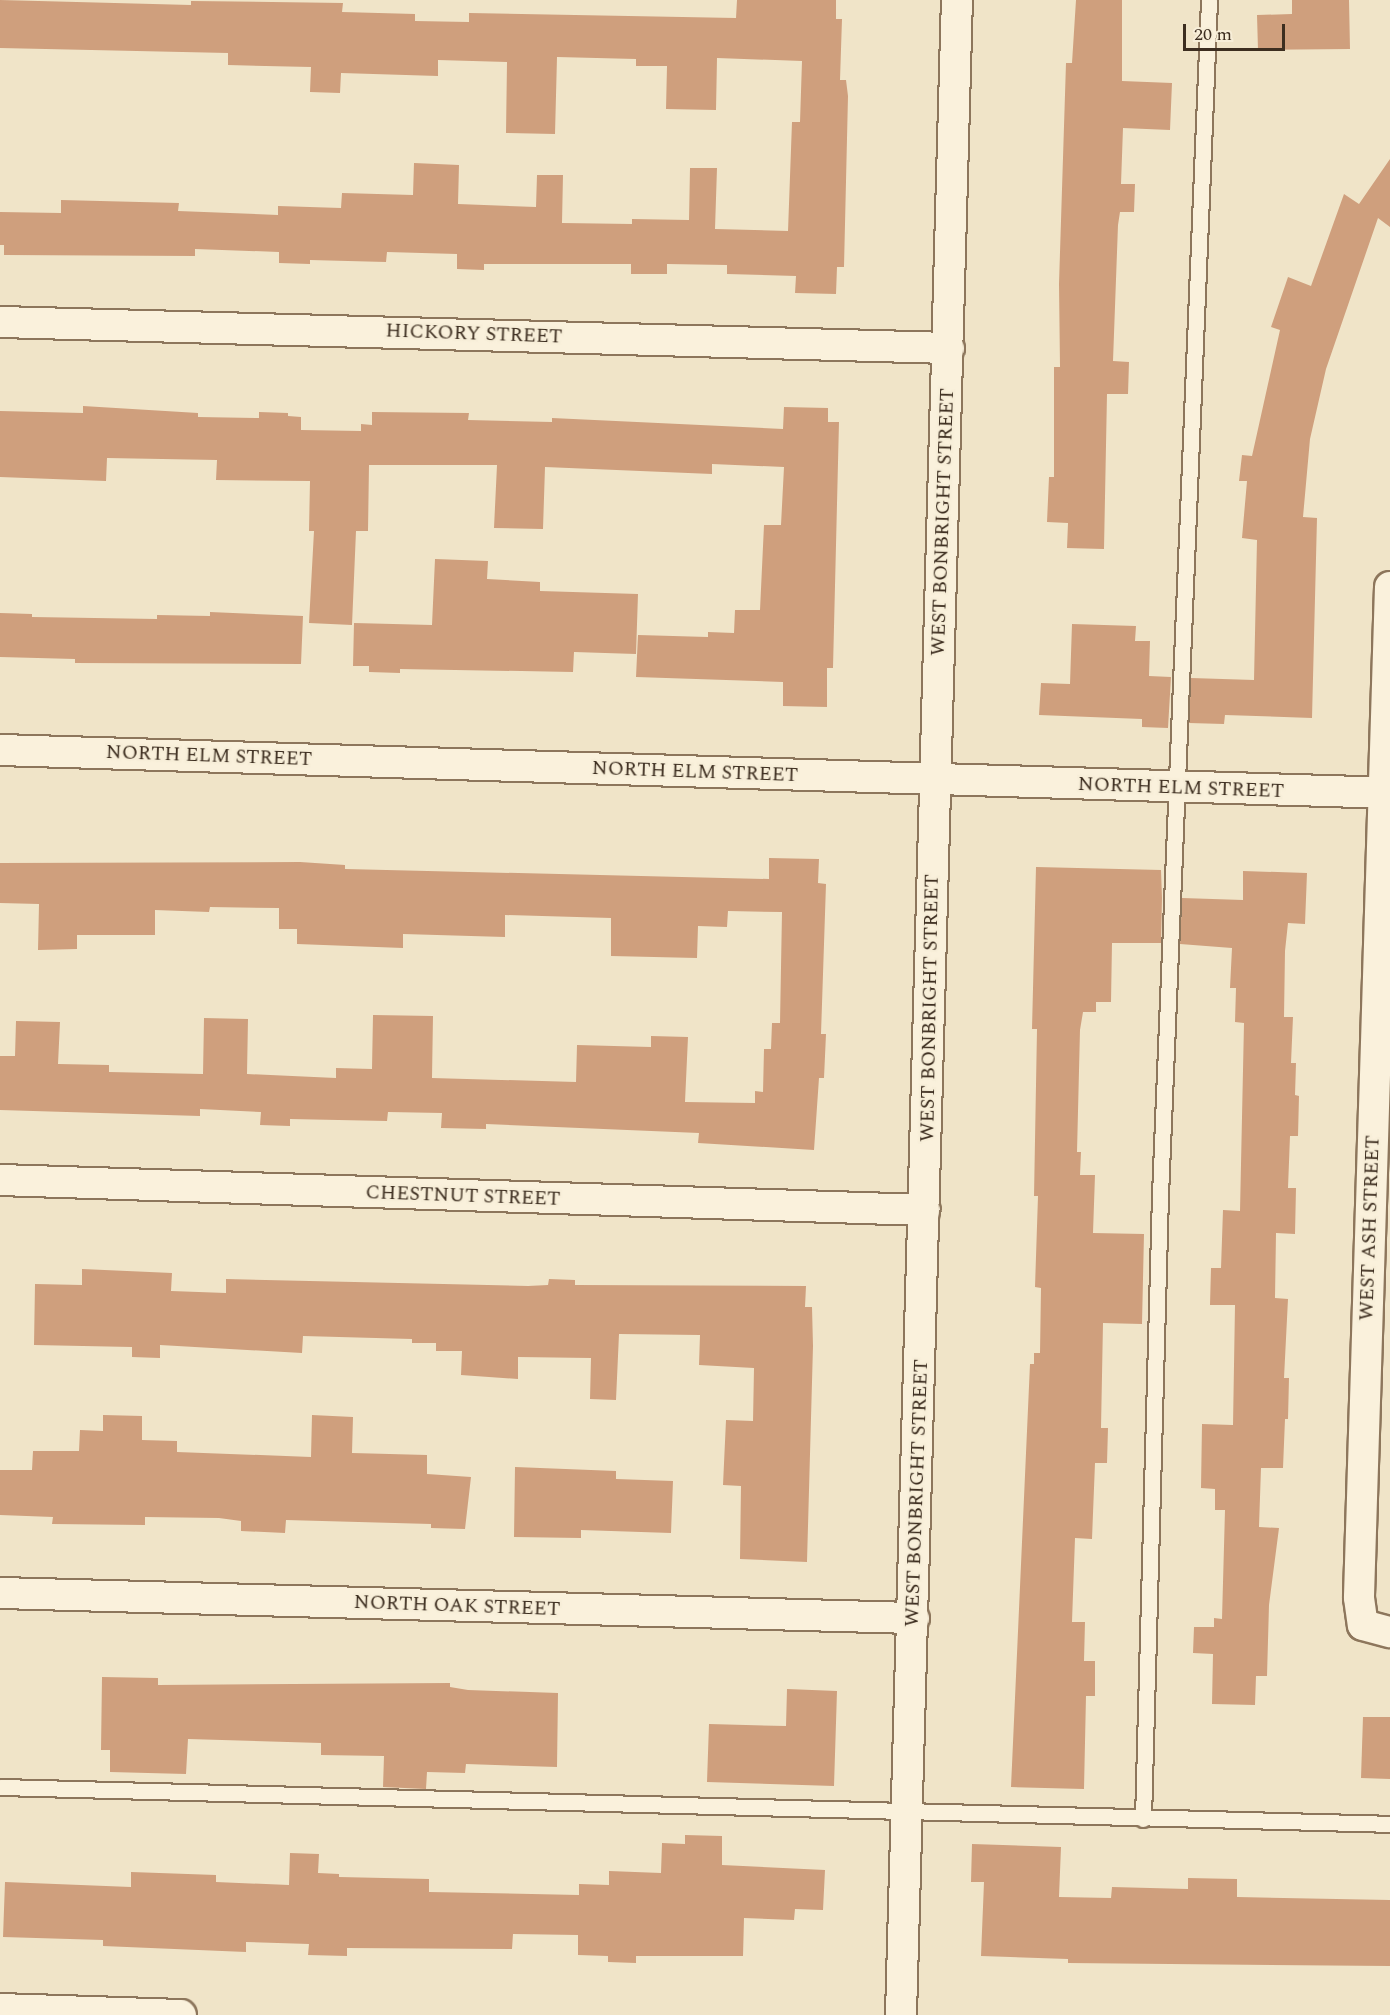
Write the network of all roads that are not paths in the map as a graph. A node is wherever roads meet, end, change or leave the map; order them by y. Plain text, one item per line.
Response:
1 (957, 0) edge
2 (1209, 0) edge
3 (0, 322) edge
4 (948, 348) junction
5 (1390, 587) edge
6 (0, 750) edge
7 (935, 781) junction
8 (1177, 789) junction
9 (1387, 793) edge
10 (0, 1180) edge
11 (926, 1210) junction
12 (0, 1593) edge
13 (914, 1618) junction
14 (1376, 1629) edge
15 (0, 1786) edge
16 (908, 1814) junction
17 (1143, 1819) junction
18 (1390, 1824) edge
19 (0, 2010) edge
20 (181, 2015) edge
21 (901, 2015) edge

1 - 4 street, WEST BONBRIGHT STREET
2 - 8 lane
3 - 4 street, HICKORY STREET
4 - 7 street, WEST BONBRIGHT STREET
5 - 9 street, WEST ASH STREET
6 - 7 street, NORTH ELM STREET
7 - 8 street, NORTH ELM STREET
7 - 11 street, WEST BONBRIGHT STREET
8 - 9 street, NORTH ELM STREET
8 - 17 lane
9 - 14 street, WEST ASH STREET
10 - 11 street, CHESTNUT STREET
11 - 13 street, WEST BONBRIGHT STREET
12 - 13 street, NORTH OAK STREET
13 - 16 street, WEST BONBRIGHT STREET
15 - 16 lane
16 - 17 lane
16 - 21 street, WEST BONBRIGHT STREET
17 - 18 lane
19 - 20 street

